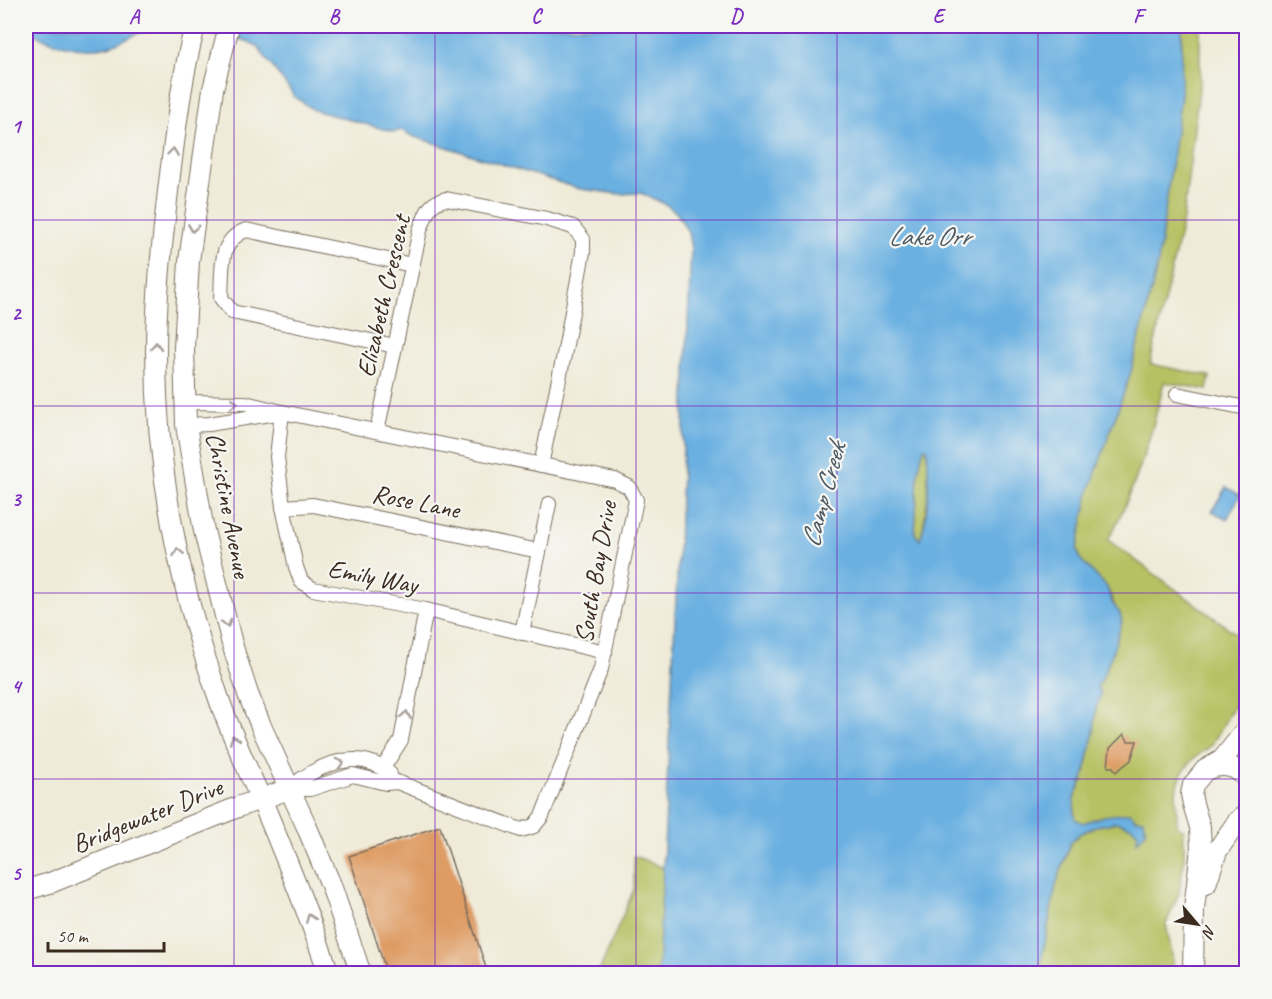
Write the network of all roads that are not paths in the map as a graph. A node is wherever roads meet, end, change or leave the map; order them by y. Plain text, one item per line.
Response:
1 (195, 26) edge
2 (229, 26) edge
3 (412, 265) junction
4 (395, 346) junction
5 (1177, 394) dead end
6 (185, 402) junction
7 (158, 404) junction
8 (1246, 408) edge
9 (282, 412) junction
10 (159, 424) junction
11 (186, 425) junction
12 (377, 431) junction
13 (541, 465) junction
14 (549, 504) dead end
15 (283, 507) junction
16 (539, 551) junction
17 (426, 610) junction
18 (522, 633) junction
19 (605, 652) junction
20 (1246, 730) edge
21 (383, 768) junction
22 (1205, 770) junction
23 (1246, 778) edge
24 (397, 782) junction
25 (289, 789) junction
26 (260, 799) junction
27 (1197, 813) junction
28 (1243, 818) edge
29 (26, 891) edge
30 (329, 974) edge
31 (361, 974) edge
32 (1193, 974) edge
33 (1201, 974) edge

7 -> 1 main road
2 -> 6 main road, Christine Avenue
3 - 4 street, Elizabeth Crescent
3 - 4 street
3 - 13 street, Elizabeth Crescent
4 - 12 street, Elizabeth Crescent
5 - 8 street
6 - 7 main road
6 -> 9 street, South Bay Drive
6 - 11 main road, Christine Avenue
7 - 10 main road
9 - 11 street, South Bay Drive
9 - 12 street, South Bay Drive
9 - 15 street, Emily Way
10 - 11 main road
26 -> 10 main road
11 -> 25 main road, Christine Avenue
12 - 13 street, South Bay Drive
13 - 19 street, South Bay Drive
14 - 16 street
15 - 16 street, Rose Lane
15 - 17 street, Emily Way
16 - 18 street
17 - 18 street, Emily Way
21 -> 17 street
18 - 19 street, Emily Way
19 - 24 street, South Bay Drive
20 - 22 main road
21 - 24 street, South Bay Drive
25 -> 21 street, South Bay Drive
22 - 23 main road
22 - 27 main road
24 - 25 street, South Bay Drive
25 - 26 main road, Bridgewater Drive
25 - 31 main road, Christine Avenue
26 - 29 main road, Bridgewater Drive
30 -> 26 main road
27 - 28 main road
27 - 32 main road
28 - 33 main road

